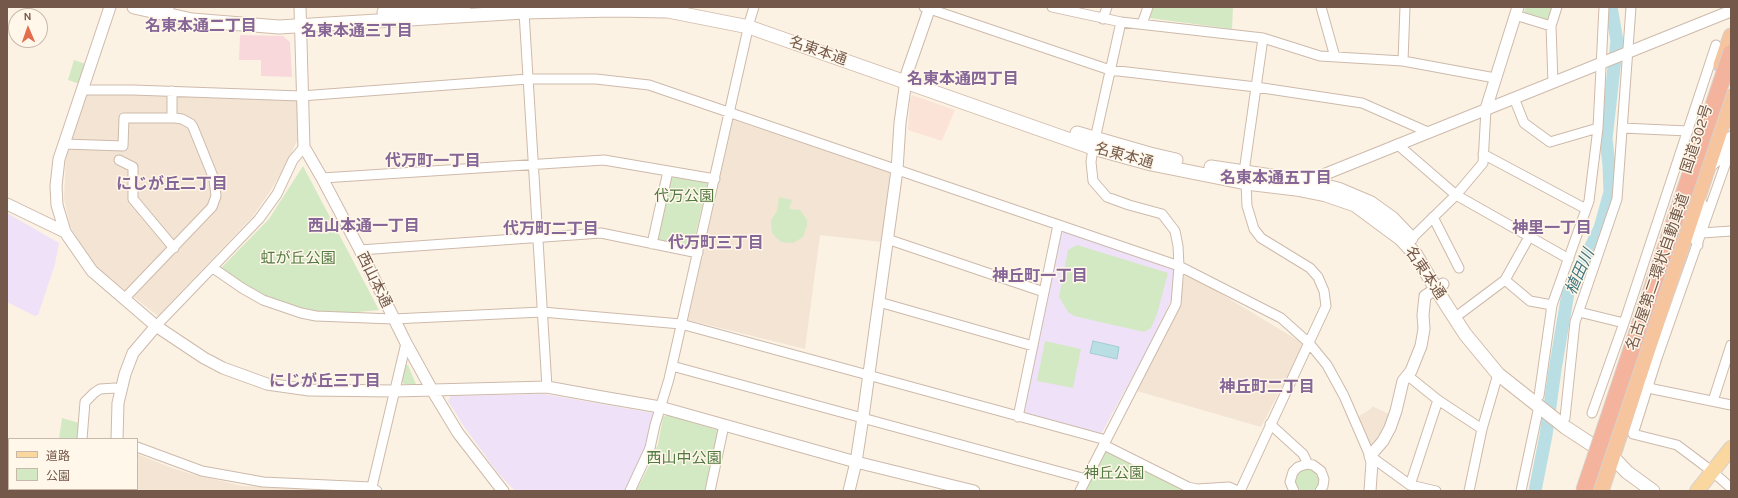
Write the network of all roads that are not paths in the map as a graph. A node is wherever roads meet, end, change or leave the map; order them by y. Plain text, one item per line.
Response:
1 (110, 7) edge
2 (134, 7) edge
3 (168, 7) edge
4 (464, 7) edge
5 (695, 7) edge
6 (754, 7) edge
7 (1052, 7) edge
8 (1107, 7) edge
9 (1148, 7) edge
10 (1321, 7) edge
11 (1405, 7) edge
12 (1557, 7) edge
13 (1604, 7) edge
14 (1631, 7) edge
15 (928, 8) edge
16 (1064, 8) edge
17 (430, 11) edge
18 (1517, 11) edge
19 (1731, 11) edge
20 (524, 12) junction
21 (300, 17) edge
22 (1103, 19) junction
23 (1121, 22) junction
24 (749, 24) junction
25 (1142, 24) junction
26 (1551, 26) junction
27 (1731, 36) edge
28 (1263, 38) junction
29 (1716, 45) dead end
30 (1626, 53) junction
31 (1731, 53) edge
32 (1335, 57) junction
33 (1403, 61) junction
34 (1604, 62) junction
35 (1110, 70) junction
36 (907, 77) junction
37 (1495, 78) junction
38 (528, 79) junction
39 (1553, 83) junction
40 (1731, 84) edge
41 (1256, 87) junction
42 (82, 90) junction
43 (172, 91) junction
44 (301, 96) junction
45 (1514, 98) junction
46 (1731, 98) edge
47 (1486, 110) junction
48 (730, 112) junction
49 (172, 118) junction
50 (1598, 128) junction
51 (1622, 128) junction
52 (1688, 131) junction
53 (1428, 132) junction
54 (1731, 136) edge
55 (1094, 143) junction
56 (64, 144) junction
57 (1397, 144) junction
58 (304, 147) junction
59 (1731, 148) edge
60 (1483, 154) junction
61 (119, 160) dead end
62 (534, 165) junction
63 (1708, 169) junction
64 (897, 170) junction
65 (668, 171) junction
66 (1245, 177) junction
67 (322, 178) junction
68 (715, 179) junction
69 (1300, 185) junction
70 (1456, 195) junction
71 (1699, 196) junction
72 (7, 204) edge
73 (1586, 209) junction
74 (1433, 217) junction
75 (1058, 225) junction
76 (1731, 231) edge
77 (65, 232) junction
78 (1702, 233) junction
79 (538, 237) junction
80 (1529, 237) junction
81 (1412, 238) junction
82 (887, 239) junction
83 (652, 244) junction
84 (1698, 245) junction
85 (174, 248) junction
86 (360, 250) junction
87 (1660, 252) junction
88 (698, 253) junction
89 (1569, 259) junction
90 (1179, 266) junction
91 (213, 268) junction
92 (1459, 268) dead end
93 (1640, 274) junction
94 (1505, 280) junction
95 (1439, 287) junction
96 (1044, 292) junction
97 (124, 299) junction
98 (879, 302) junction
99 (1552, 305) junction
100 (542, 312) junction
101 (1579, 312) junction
102 (1461, 313) junction
103 (393, 319) junction
104 (1624, 323) junction
105 (681, 324) junction
106 (156, 326) junction
107 (406, 343) junction
108 (1309, 343) junction
109 (1033, 346) junction
110 (1731, 348) edge
111 (672, 366) junction
112 (1498, 374) junction
113 (1407, 375) junction
114 (868, 376) junction
115 (1644, 383) junction
116 (547, 387) junction
117 (432, 390) junction
118 (395, 391) junction
119 (121, 392) junction
120 (1606, 392) junction
121 (1438, 400) junction
122 (1713, 400) junction
123 (1539, 401) junction
124 (1731, 405) edge
125 (660, 407) junction
126 (1592, 413) dead end
127 (863, 417) junction
128 (1018, 417) junction
129 (1565, 423) junction
130 (1270, 424) junction
131 (724, 425) junction
132 (1482, 429) junction
133 (82, 438) edge
134 (117, 438) edge
135 (1595, 442) junction
136 (1105, 443) junction
137 (138, 447) edge
138 (1731, 448) edge
139 (1370, 456) junction
140 (1612, 458) junction
141 (856, 462) junction
142 (1307, 464) junction
143 (1713, 472) junction
144 (1086, 479) junction
145 (1410, 485) junction
146 (1731, 488) edge
147 (373, 490) edge
148 (503, 491) edge
149 (630, 491) edge
150 (710, 491) edge
151 (849, 491) edge
152 (974, 491) edge
153 (1080, 491) edge
154 (1239, 491) edge
155 (1294, 491) edge
156 (1320, 491) edge
157 (1370, 491) edge
158 (1436, 491) edge
159 (1469, 491) edge
160 (1521, 491) edge
161 (1579, 491) edge
162 (1584, 491) edge
163 (1595, 491) edge
164 (1601, 491) edge
165 (1653, 491) edge
166 (1697, 491) edge

1 - 42 street
2 - 21 main road, 名東本通
3 - 21 main road, 名東本通
4 - 17 main road, 名東本通
5 - 24 main road, 名東本通
6 - 24 street
7 - 16 street
8 - 22 street
9 - 25 street
10 - 32 street
11 - 33 street
12 - 26 street
13 - 34 street
14 - 30 street
15 - 35 street
15 - 36 street
16 - 22 street
17 - 20 main road, 名東本通
17 - 21 main road, 名東本通
18 - 26 street
18 - 37 street
19 - 30 street
20 - 24 main road, 名東本通
20 - 38 street
21 - 44 street, 西山本通
22 - 23 street
23 - 25 street
23 - 35 street
24 - 36 main road, 名東本通
24 - 48 street
25 - 28 street
26 - 39 street
27 - 87 highway, 国道302号
28 - 32 street
28 - 41 street
29 - 52 street
30 - 34 street
30 - 51 street
31 - 162 highway, 名古屋第二環状自動車道, bridge
32 - 33 street
33 - 37 street
34 - 39 street
34 - 50 street
35 - 41 street
35 - 55 street
36 - 55 main road, 名東本通
36 - 64 street
37 - 47 street
38 - 44 street
38 - 48 street
38 - 62 street
39 - 45 street
40 - 163 highway, 名古屋第二環状自動車道
41 - 53 street
41 - 66 street
42 - 43 street
42 - 56 street
43 - 44 street
43 - 49 street
44 - 58 street, 西山本通
45 - 47 street
45 - 50 street
46 - 63 highway, 国道302号
47 - 53 street
47 - 60 street
48 - 64 street
48 - 68 street
49 - 56 street
49 - 85 street
50 - 73 street
51 - 52 street
51 - 101 street
52 - 93 street
53 - 57 street
54 - 63 street
55 - 66 main road, 名東本通
55 - 90 street
56 - 77 street
57 - 69 street
57 - 70 street
58 - 67 street, 西山本通
58 - 91 street
59 - 78 street
60 - 70 street
60 - 73 street
61 - 85 street
62 - 65 street
62 - 67 street
62 - 79 street
63 - 71 highway, 国道302号
64 - 75 street
64 - 82 street
65 - 68 street
65 - 83 street
66 - 69 main road, 名東本通
66 - 108 street
67 - 86 street, 西山本通
68 - 88 street
69 - 81 main road, 名東本通
69 - 95 main road, 名東本通
70 - 74 street
70 - 80 street
71 - 84 street
71 - 115 highway, 国道302号
72 - 77 street
73 - 89 street
74 - 81 street
74 - 92 street
75 - 90 street
75 - 96 street
76 - 78 street
77 - 97 street
78 - 84 street
79 - 83 street
79 - 86 street
79 - 100 street
80 - 89 street
80 - 94 street
81 - 95 main road, 名東本通
82 - 96 street
82 - 98 street
83 - 88 street
84 - 115 street
85 - 97 street
86 - 103 street, 西山本通
87 - 93 street
87 - 120 highway, 国道302号
88 - 105 street
89 - 99 street
90 - 108 street
90 - 136 street
91 - 103 street
91 - 106 street
93 - 104 street
94 - 99 street
94 - 102 street
95 - 102 main road, 名東本通
95 - 112 main road, 名東本通
95 - 113 street
96 - 109 street
97 - 106 street
98 - 109 street
98 - 114 street
99 - 123 street
100 - 103 street
100 - 105 street
100 - 116 street
101 - 104 street
101 - 129 street
102 - 123 main road, 名東本通
103 - 107 street, 西山本通
104 - 120 street
105 - 111 street
105 - 114 street
106 - 118 street
106 - 119 street
107 - 117 street, 西山本通
107 - 118 street
108 - 130 street
108 - 139 street
109 - 128 street
110 - 122 street
111 - 125 street
111 - 127 street
112 - 123 main road, 名東本通
112 - 132 street
113 - 121 street
113 - 139 street
114 - 127 street
114 - 128 street
115 - 122 street
115 - 140 highway, 国道302号
115 - 143 street
116 - 117 street
116 - 125 street
117 - 118 street
117 - 148 street, 西山本通
118 - 147 street
119 - 133 street
119 - 134 street
120 - 126 street
120 - 135 highway, 国道302号
121 - 132 street
121 - 145 street
122 - 124 street
123 - 129 main road, 名東本通
123 - 160 street
125 - 131 street
125 - 149 street
127 - 141 street
127 - 144 street
128 - 136 street
129 - 135 main road, 名東本通
130 - 142 street
130 - 154 street
131 - 141 street
131 - 150 street
132 - 159 street
135 - 140 main road, 名東本通
135 - 161 highway, 国道302号
136 - 144 street
136 - 154 street
137 - 147 street
138 - 143 main road
139 - 145 street
139 - 157 street
140 - 164 highway, 国道302号
140 - 165 main road, 名東本通
141 - 151 street
141 - 152 street
142 - 155 street
142 - 156 street
143 - 146 street
143 - 166 main road
144 - 153 street
145 - 158 street

